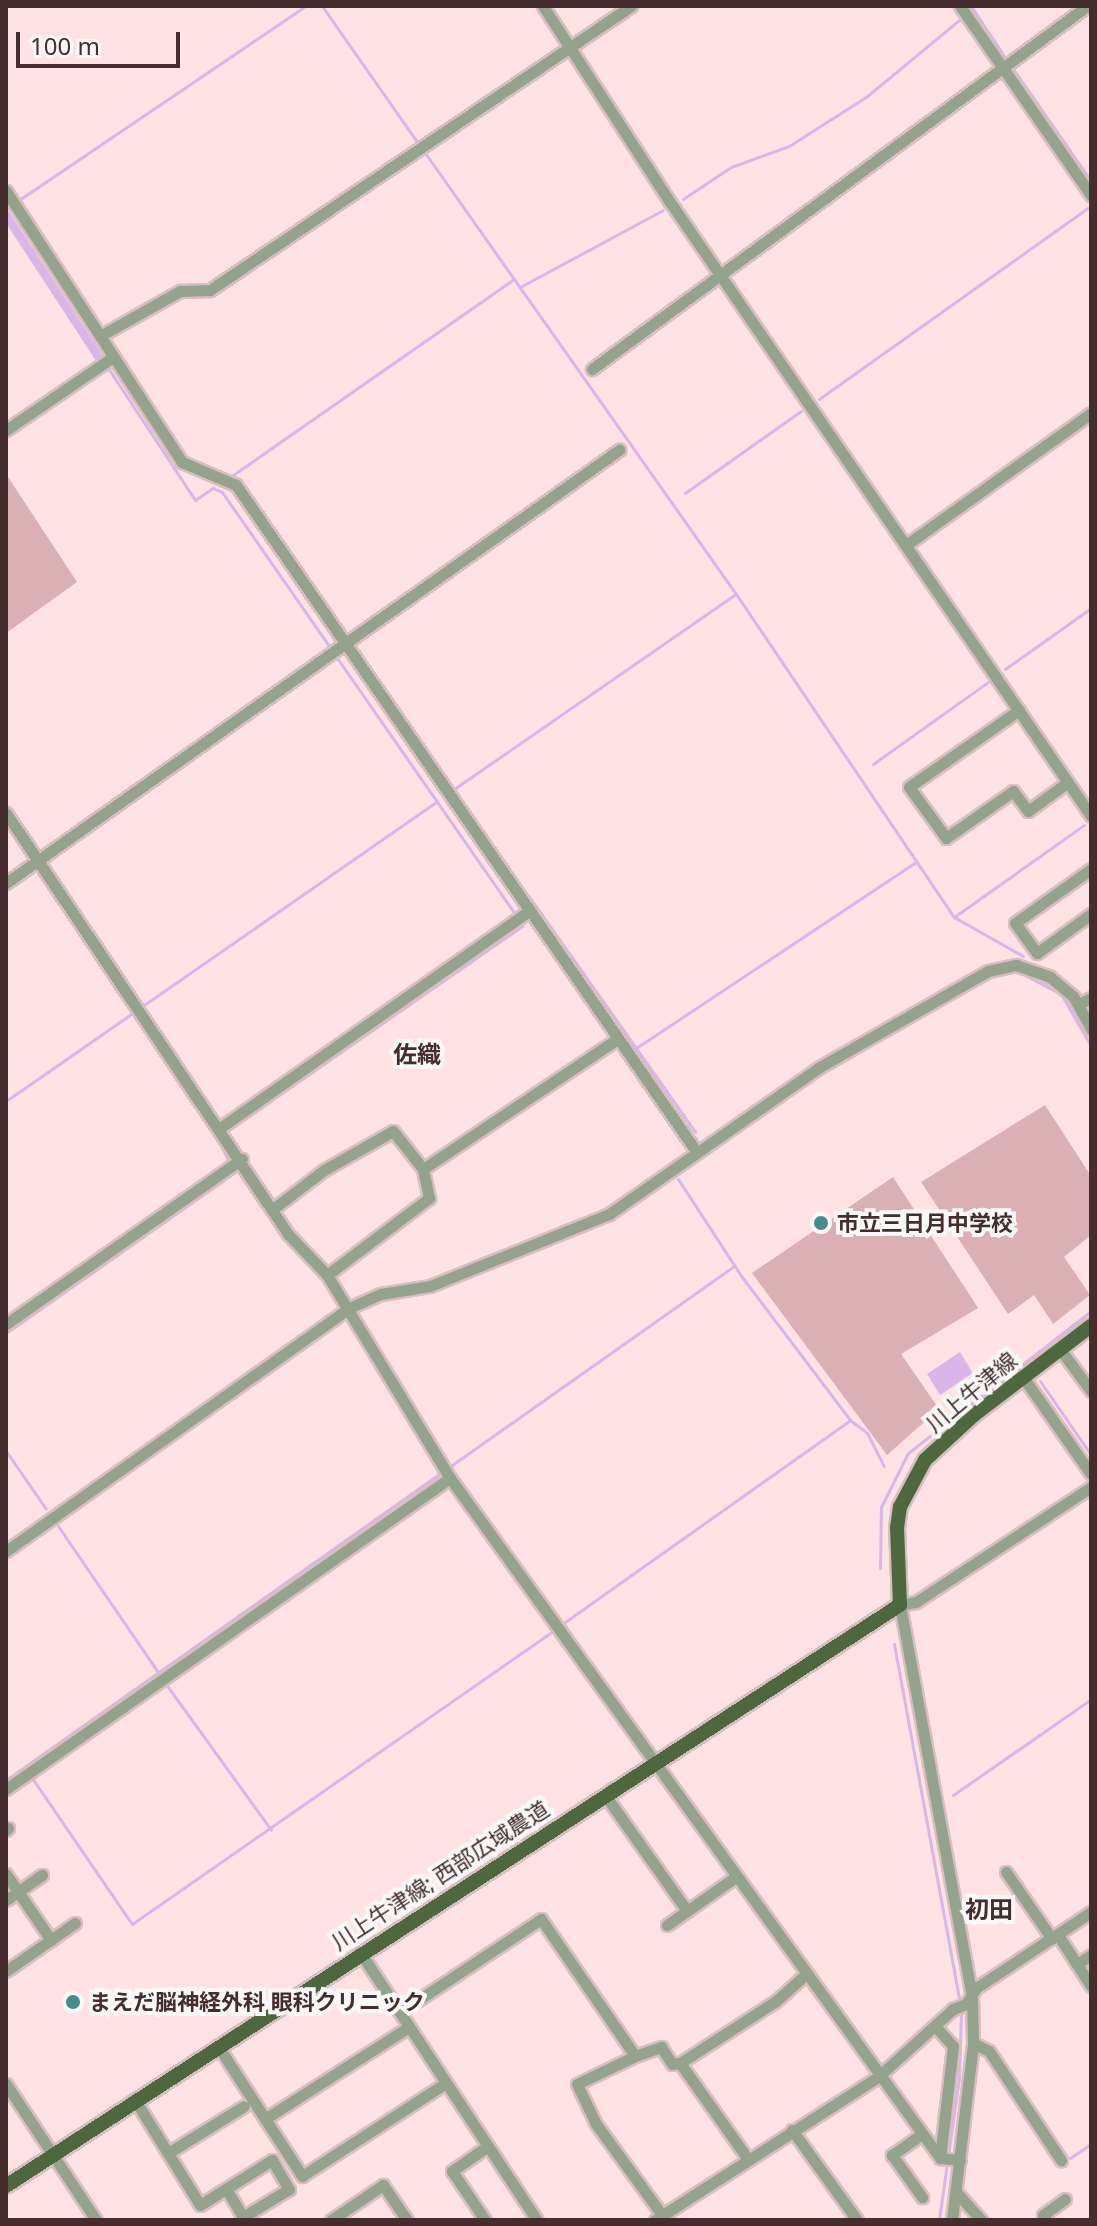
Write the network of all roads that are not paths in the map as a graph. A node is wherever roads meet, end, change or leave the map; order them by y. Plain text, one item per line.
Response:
1 (543, 6) edge
2 (631, 6) edge
3 (960, 6) edge
4 (1087, 6) edge
5 (570, 48) junction
6 (1008, 65) junction
7 (8, 194) edge
8 (1091, 195) edge
9 (722, 277) junction
10 (100, 336) junction
11 (113, 357) junction
12 (592, 369) dead end
13 (1091, 413) edge
14 (6, 430) edge
15 (619, 450) dead end
16 (906, 545) junction
17 (343, 644) junction
18 (1019, 710) junction
19 (1068, 782) junction
20 (6, 813) edge
21 (1091, 816) edge
22 (39, 860) junction
23 (1091, 869) edge
24 (6, 883) edge
25 (529, 911) junction
26 (1091, 914) edge
27 (1091, 998) edge
28 (1079, 1004) junction
29 (1091, 1029) edge
30 (617, 1039) junction
31 (220, 1128) junction
32 (696, 1151) junction
33 (242, 1159) junction
34 (423, 1169) junction
35 (273, 1209) junction
36 (327, 1275) junction
37 (349, 1308) junction
38 (6, 1324) edge
39 (1091, 1326) edge
40 (1060, 1349) junction
41 (1023, 1377) junction
42 (1091, 1391) edge
43 (1091, 1474) edge
44 (450, 1478) junction
45 (1091, 1487) edge
46 (6, 1551) edge
47 (900, 1605) junction
48 (655, 1763) junction
49 (6, 1789) edge
50 (605, 1795) junction
51 (1006, 1872) dead end
52 (6, 1874) edge
53 (42, 1875) dead end
54 (737, 1876) junction
55 (18, 1892) junction
56 (6, 1900) edge
57 (687, 1911) junction
58 (1091, 1912) edge
59 (75, 1923) dead end
60 (667, 1925) dead end
61 (1055, 1937) junction
62 (51, 1940) junction
63 (360, 1952) junction
64 (1091, 1955) edge
65 (1077, 1964) junction
66 (6, 1971) edge
67 (806, 1974) junction
68 (1091, 1986) edge
69 (969, 2001) junction
70 (400, 2012) junction
71 (935, 2026) junction
72 (409, 2027) junction
73 (973, 2043) junction
74 (218, 2046) junction
75 (635, 2056) junction
76 (680, 2063) junction
77 (879, 2076) junction
78 (446, 2083) junction
79 (6, 2084) edge
80 (135, 2100) junction
81 (244, 2106) dead end
82 (265, 2119) junction
83 (792, 2130) junction
84 (922, 2134) junction
85 (488, 2146) junction
86 (168, 2153) junction
87 (53, 2154) junction
88 (940, 2158) junction
89 (748, 2159) junction
90 (960, 2160) junction
91 (1061, 2160) dead end
92 (6, 2186) edge
93 (226, 2189) junction
94 (956, 2192) junction
95 (922, 2197) dead end
96 (1065, 2199) dead end
97 (659, 2217) edge
98 (96, 2220) edge
99 (332, 2220) edge
100 (407, 2220) edge
101 (485, 2220) edge
102 (537, 2220) edge
103 (857, 2220) edge
104 (952, 2220) edge
105 (981, 2220) edge
106 (1046, 2220) edge

1 - 5 street
2 - 5 street
3 - 6 street
4 - 6 street
5 - 9 street
5 - 10 street
6 - 8 street
6 - 9 street
7 - 10 street
9 - 12 street
9 - 16 street
10 - 11 street
11 - 14 street
11 - 17 street
13 - 16 street
15 - 17 street
16 - 18 street
17 - 22 street
17 - 25 street
18 - 19 street
18 - 19 street
19 - 21 street
20 - 22 street
22 - 24 street
22 - 31 street
23 - 26 street
25 - 30 street
25 - 31 street
27 - 28 street
28 - 29 street
28 - 32 street
30 - 32 street
30 - 34 street
31 - 33 street
32 - 37 street
33 - 35 street
33 - 38 street
34 - 35 street
34 - 36 street
35 - 36 street
36 - 37 street
37 - 44 street
37 - 46 street
39 - 40 main road, 川上牛津線
40 - 41 main road, 川上牛津線
40 - 42 street
41 - 43 street
41 - 47 main road, 川上牛津線
44 - 48 street
44 - 49 street
45 - 47 street
47 - 48 main road, 川上牛津線; 西部広域農道
47 - 69 street
48 - 50 main road, 川上牛津線; 西部広域農道
48 - 54 street
50 - 57 street
50 - 63 main road, 川上牛津線; 西部広域農道
51 - 61 street
52 - 55 street
53 - 55 street
54 - 57 street
54 - 67 street
55 - 56 street
55 - 62 street
57 - 60 street
58 - 61 street
59 - 62 street
61 - 65 street
61 - 69 street
62 - 66 street
63 - 70 street
63 - 74 main road, 川上牛津線; 西部広域農道
64 - 65 street
65 - 68 street
67 - 76 street
67 - 77 street
69 - 71 street
69 - 73 street
70 - 72 street
70 - 75 street
71 - 77 street
71 - 88 street
72 - 78 street
72 - 82 street
73 - 90 street
73 - 91 street
74 - 80 main road, 川上牛津線; 西部広域農道
74 - 82 street
75 - 76 street
75 - 97 street
76 - 89 street
77 - 83 street
77 - 84 street
78 - 82 street
78 - 85 street
79 - 87 street
80 - 86 street
80 - 87 main road, 川上牛津線; 西部広域農道
81 - 86 street
83 - 89 street
83 - 103 street
84 - 88 street
84 - 95 street
85 - 101 street
85 - 102 street
86 - 93 street
87 - 92 main road, 川上牛津線; 西部広域農道
87 - 98 street
88 - 90 street
89 - 97 street
90 - 94 street
93 - 93 street
94 - 104 street
94 - 105 street
96 - 106 street
99 - 100 street

